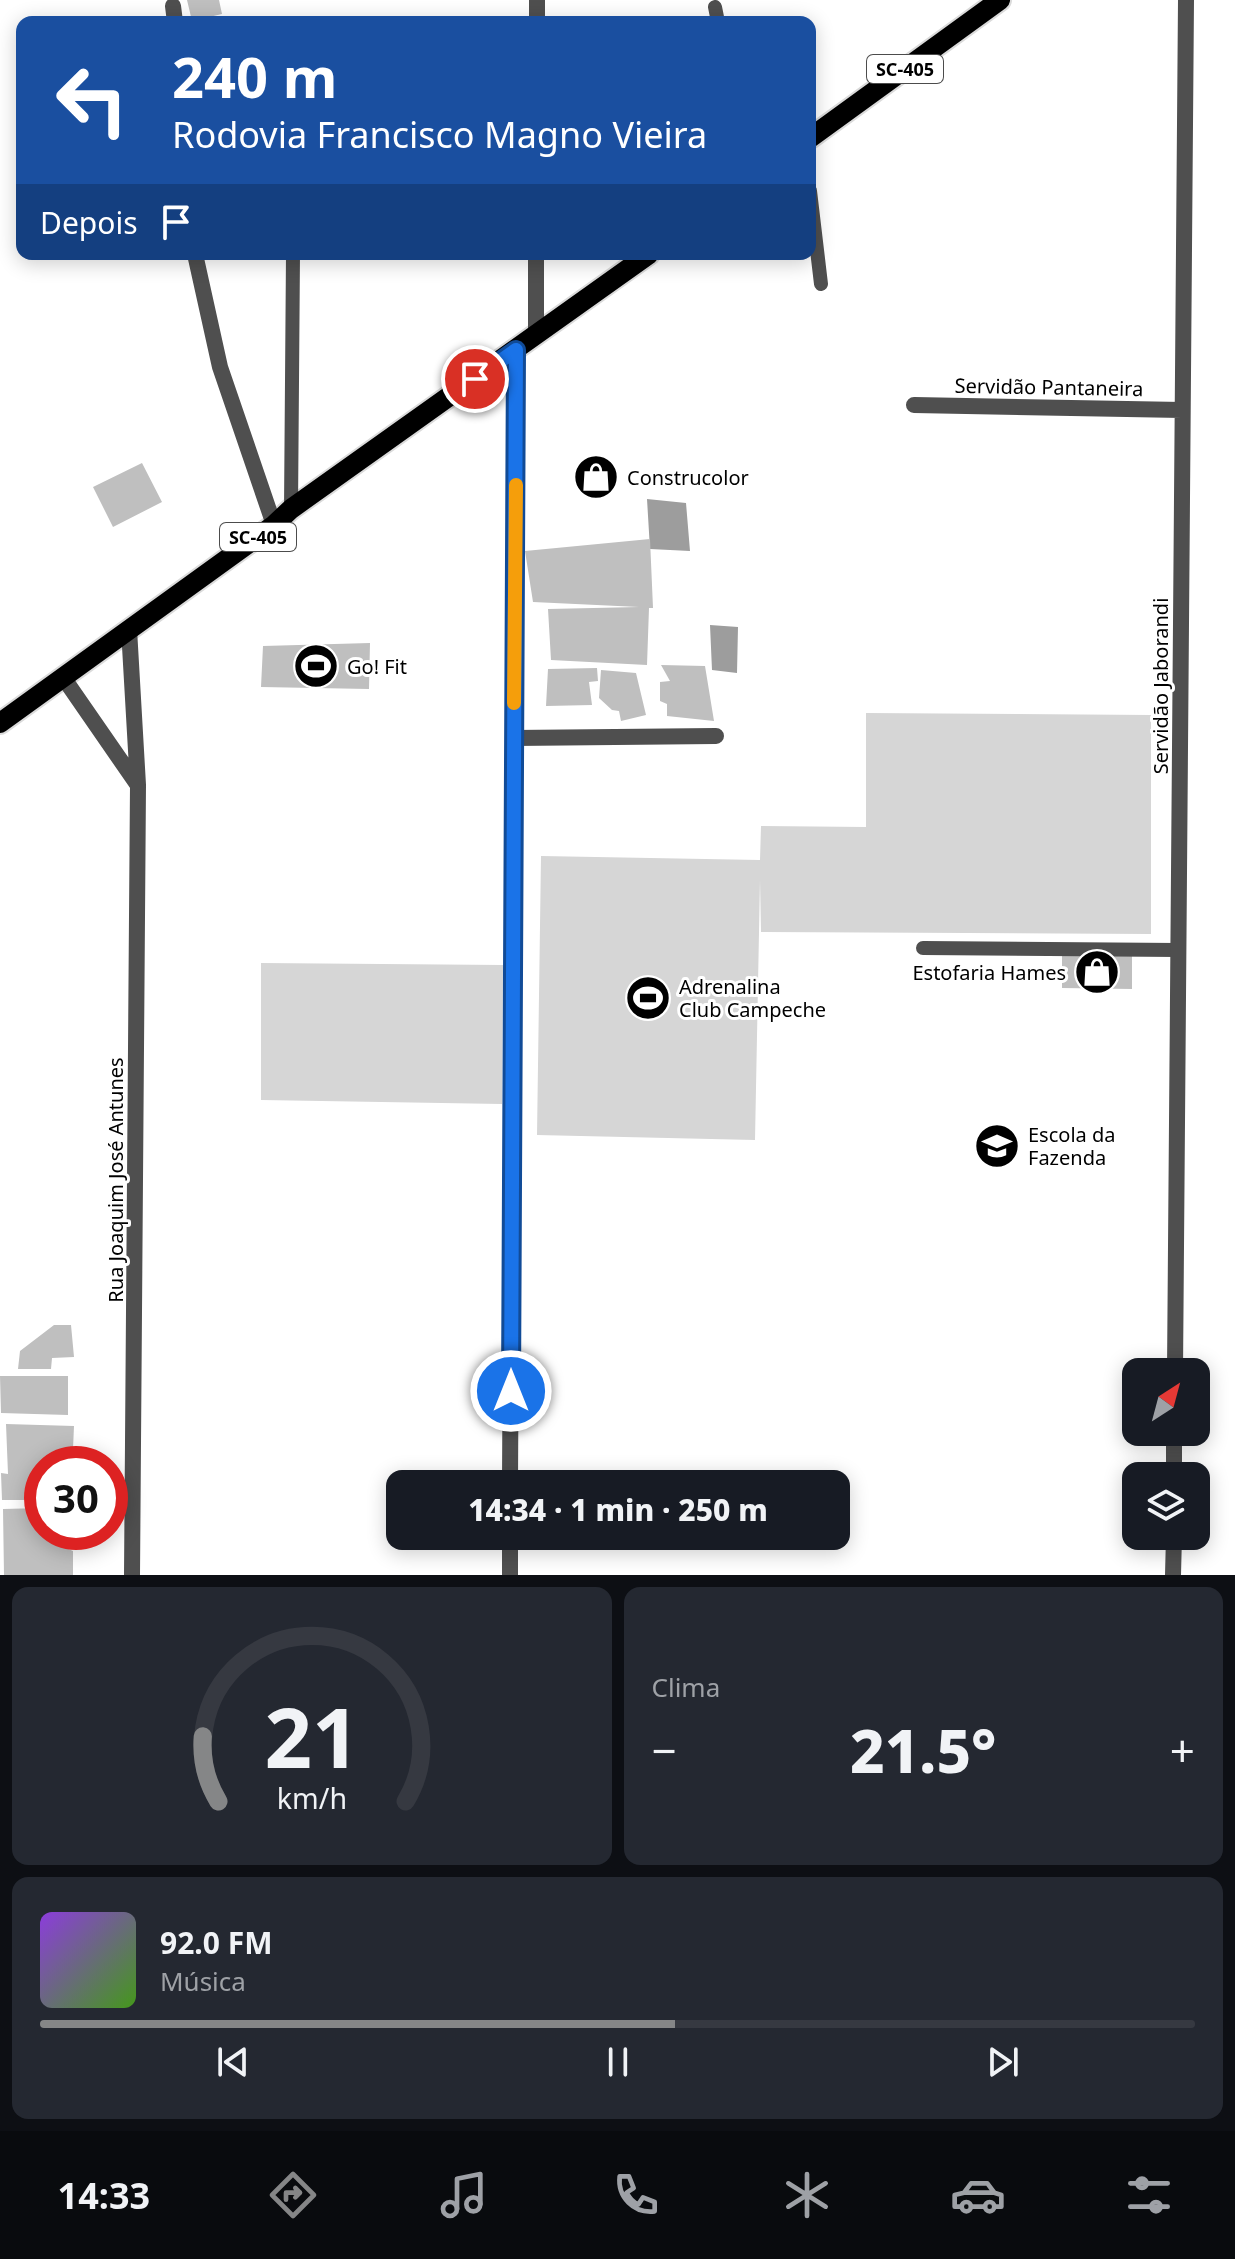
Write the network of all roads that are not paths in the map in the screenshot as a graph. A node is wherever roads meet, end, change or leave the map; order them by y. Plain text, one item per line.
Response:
1 (1000, 0) edge
2 (1186, 0) edge
3 (816, 134) edge
4 (816, 242) edge
5 (196, 260) edge
6 (293, 260) edge
7 (536, 260) edge
8 (641, 260) edge
9 (821, 284) dead end
10 (536, 336) junction
11 (516, 350) junction
12 (914, 405) dead end
13 (1182, 410) junction
14 (291, 509) junction
15 (274, 525) junction
16 (129, 629) junction
17 (63, 677) junction
18 (0, 723) edge
19 (716, 736) dead end
20 (514, 738) junction
21 (138, 785) junction
22 (923, 948) dead end
23 (1178, 950) junction
24 (1175, 1358) edge
25 (510, 1470) edge
26 (510, 1550) edge
27 (1174, 1550) edge
28 (132, 1575) edge
29 (510, 1575) edge
30 (1173, 1575) edge

1 - 3 main road, SC-405
2 - 13 street, Servidão Jaborandi
4 - 9 lane
5 - 15 street
6 - 14 lane
7 - 10 street
8 - 10 main road, SC-405
10 - 11 main road, SC-405
11 - 14 main road, SC-405
11 - 20 street
12 - 13 street, Servidão Pantaneira
13 - 23 street, Servidão Jaborandi
14 - 15 main road, SC-405
15 - 16 main road, SC-405
16 - 17 main road, SC-405
16 - 21 street, Rua Joaquim José Antunes
17 - 18 main road, SC-405
17 - 21 street
19 - 20 street
20 - 25 street
21 - 28 street, Rua Joaquim José Antunes
22 - 23 lane
23 - 24 street, Servidão Jaborandi
26 - 29 street
27 - 30 street

